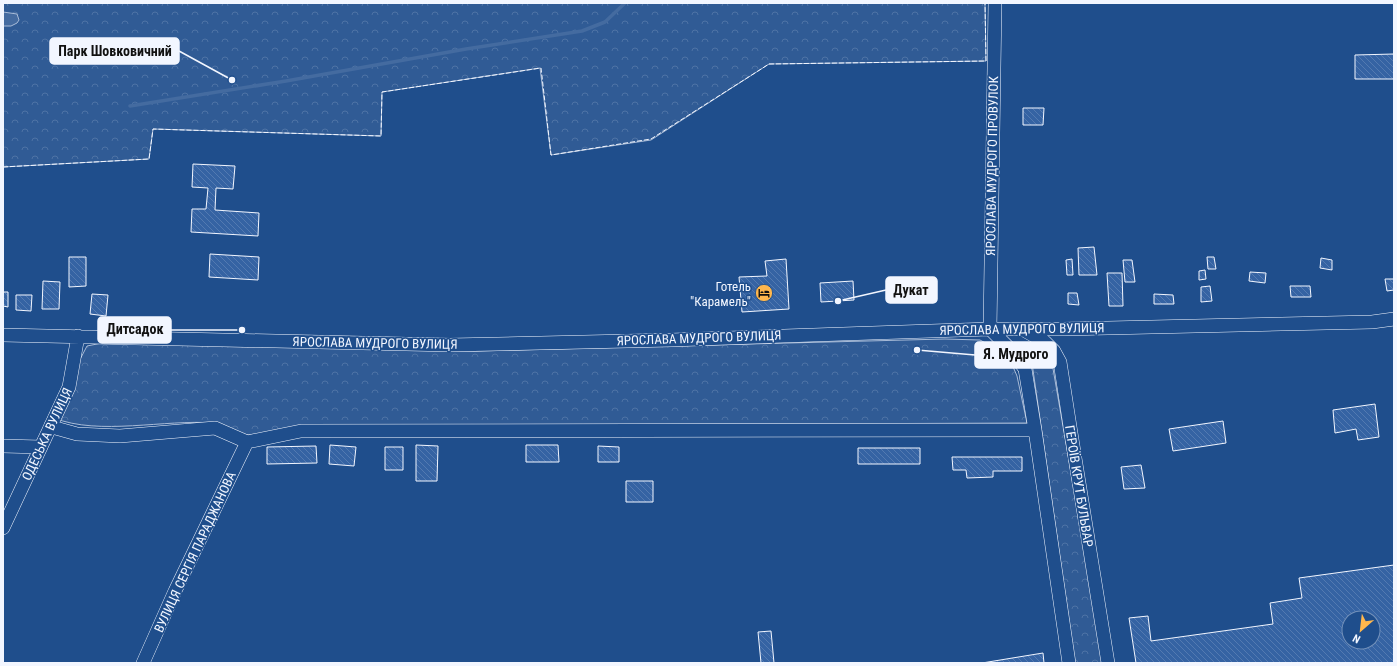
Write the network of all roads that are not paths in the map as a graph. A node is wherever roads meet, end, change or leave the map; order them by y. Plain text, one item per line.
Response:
1 (995, 3) edge
2 (1394, 319) edge
3 (1020, 328) junction
4 (990, 329) junction
5 (3, 335) edge
6 (78, 336) junction
7 (51, 425) junction
8 (1035, 430) junction
9 (247, 442) junction
10 (3, 446) edge
11 (41, 447) junction
12 (3, 528) edge
13 (143, 663) edge
14 (1069, 663) edge
15 (1108, 663) edge

1 - 4 street, ЯРОСЛАВА МУДРОГО ПРОВУЛОК
2 - 3 street, ЯРОСЛАВА МУДРОГО ВУЛИЦЯ
3 - 4 street, ЯРОСЛАВА МУДРОГО ВУЛИЦЯ
3 - 15 street, ГЕРОЇВ КРУТ БУЛЬВАР
4 - 6 street, ЯРОСЛАВА МУДРОГО ВУЛИЦЯ
4 - 8 street
5 - 6 street, ЯРОСЛАВА МУДРОГО ВУЛИЦЯ
6 - 7 street, ОДЕСЬКА ВУЛИЦЯ
7 - 9 street
7 - 11 street, ОДЕСЬКА ВУЛИЦЯ
8 - 9 street
8 - 14 street
9 - 13 street, ВУЛИЦЯ СЕРГІЯ ПАРАДЖАНОВА
10 - 11 street
11 - 12 street, ОДЕСЬКА ВУЛИЦЯ

